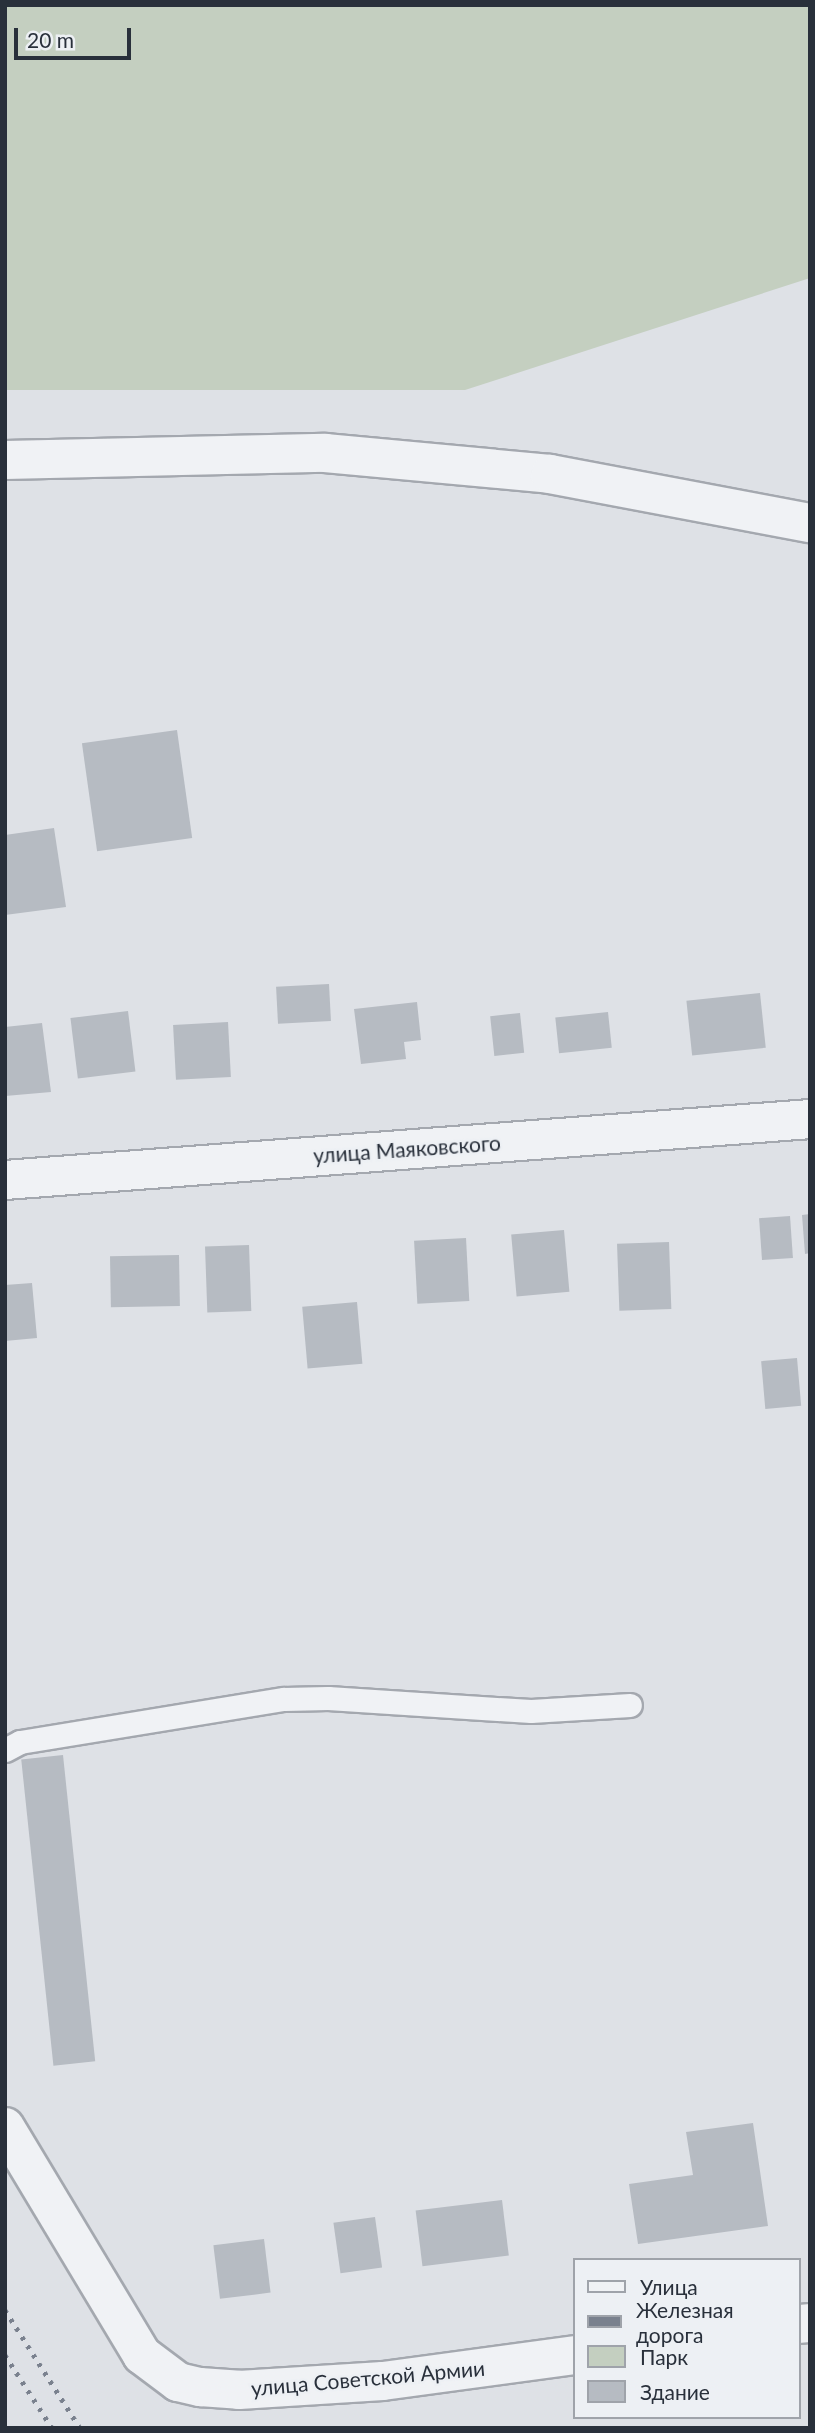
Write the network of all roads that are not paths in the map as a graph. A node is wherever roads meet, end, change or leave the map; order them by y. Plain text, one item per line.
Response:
1 (5, 460) edge
2 (810, 523) edge
3 (810, 1119) edge
4 (5, 1180) edge
5 (630, 1705) dead end
6 (5, 1750) edge
7 (5, 2127) edge
8 (574, 2355) edge

1 - 2 street
3 - 4 street, улица Маяковского
5 - 6 lane
7 - 8 street, улица Советской Армии

